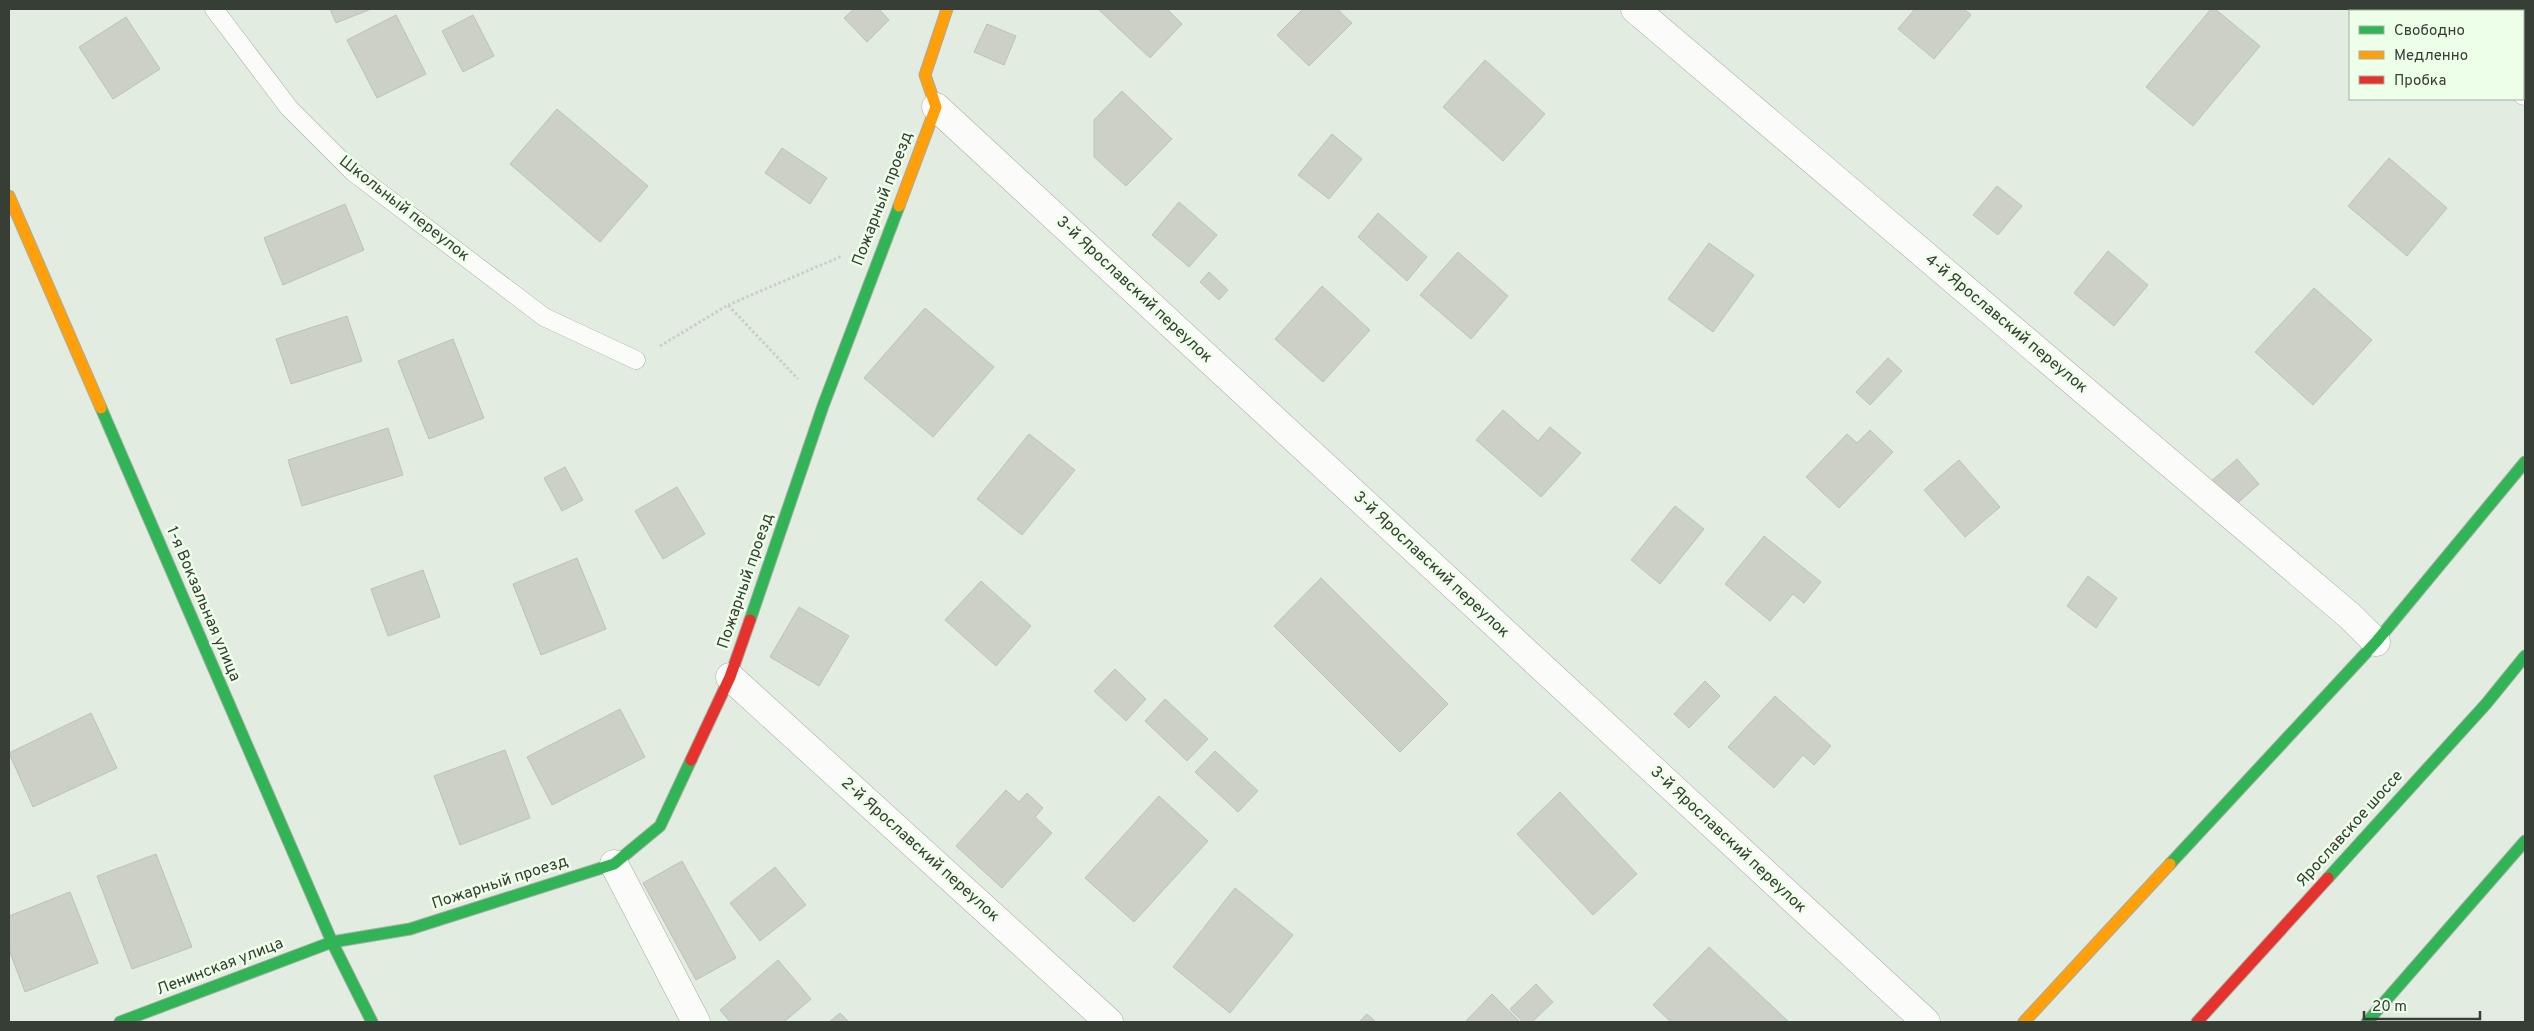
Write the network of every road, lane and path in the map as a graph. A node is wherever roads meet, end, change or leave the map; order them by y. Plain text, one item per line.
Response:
1 (214, 9) edge
2 (947, 9) edge
3 (1635, 9) edge
4 (936, 107) junction
5 (9, 196) edge
6 (886, 237) junction
7 (728, 304) junction
8 (636, 360) joint
9 (823, 406) junction
10 (2525, 462) edge
11 (2376, 642) junction
12 (2525, 656) edge
13 (730, 677) junction
14 (2525, 841) edge
15 (614, 864) junction
16 (332, 942) junction
17 (120, 1022) edge
18 (372, 1022) edge
19 (696, 1022) edge
20 (1109, 1022) edge
21 (1926, 1022) edge
22 (2024, 1022) edge
23 (2197, 1022) edge
24 (2367, 1022) edge

1 - 8 lane, Школьный переулок
2 - 4 main road
3 - 11 street, 4-й Ярославский переулок
4 - 6 main road, Пожарный проезд
4 - 21 street, 3-й Ярославский переулок
5 - 16 main road, 1-я Вокзальная улица
6 - 7 path
6 - 9 main road, Пожарный проезд
7 - 8 path
7 - 9 path
9 - 13 main road, Пожарный проезд
10 - 11 main road
11 - 22 main road
12 - 23 main road, Ярославское шоссе
13 - 15 main road, Пожарный проезд
13 - 20 street, 2-й Ярославский переулок
14 - 24 main road
15 - 16 main road, Пожарный проезд
15 - 19 street
16 - 17 main road, Ленинская улица
16 - 18 main road, 1-я Вокзальная улица

